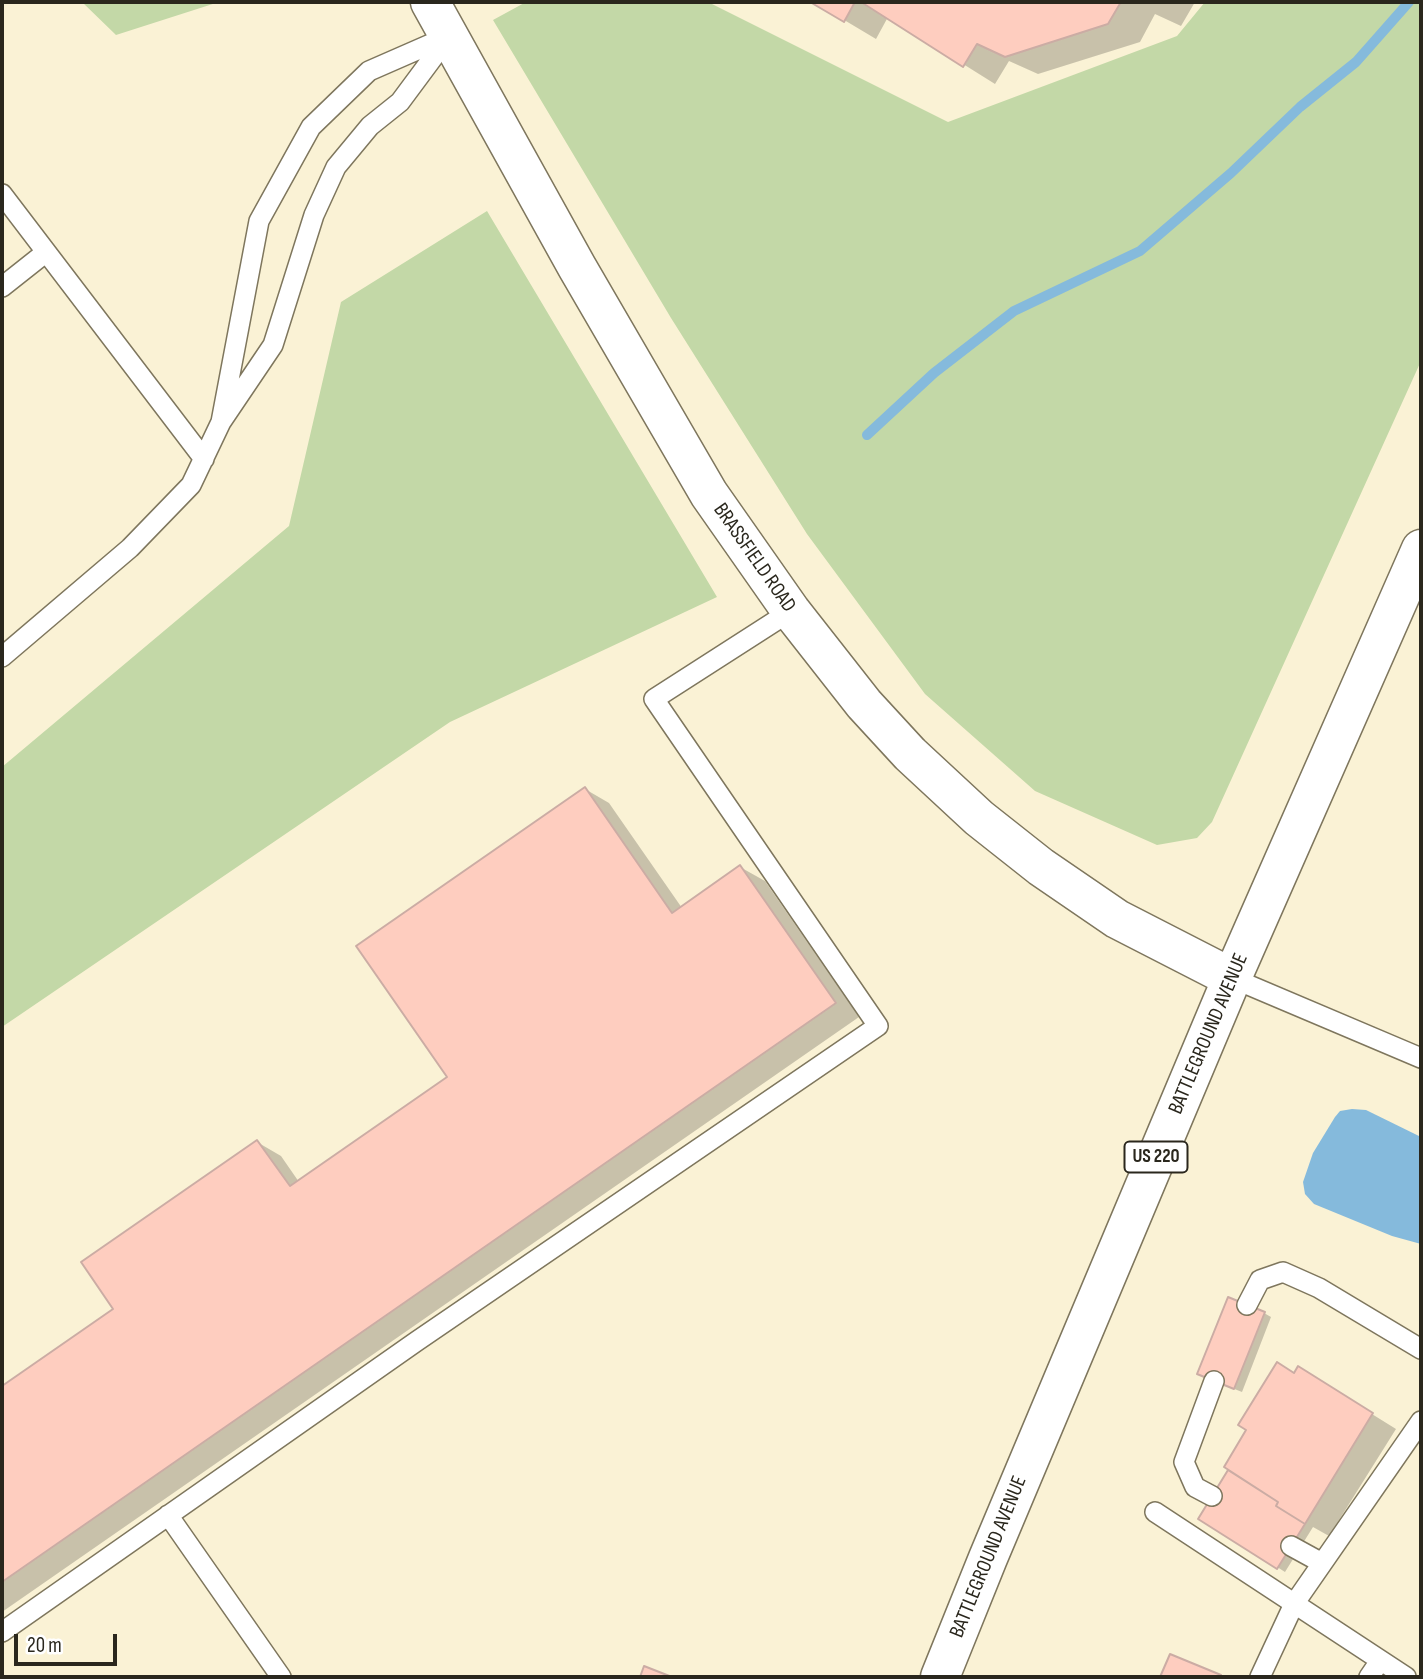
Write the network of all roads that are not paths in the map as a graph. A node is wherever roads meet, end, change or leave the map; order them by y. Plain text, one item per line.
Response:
1 (429, 2) edge
2 (449, 36) junction
3 (2, 194) edge
4 (45, 253) junction
5 (2, 287) edge
6 (221, 422) junction
7 (204, 459) junction
8 (1421, 549) edge
9 (792, 611) junction
10 (2, 657) edge
11 (1232, 978) junction
12 (1421, 1058) edge
13 (1247, 1305) dead end
14 (1421, 1349) edge
15 (1214, 1381) dead end
16 (1421, 1421) edge
17 (1212, 1496) dead end
18 (1155, 1512) dead end
19 (168, 1515) junction
20 (1291, 1546) dead end
21 (1322, 1563) junction
22 (1294, 1604) junction
23 (2, 1632) edge
24 (1374, 1669) edge
25 (281, 1677) edge
26 (940, 1677) edge
27 (1260, 1677) edge
28 (1405, 1677) edge

1 - 2 street, BRASSFIELD ROAD
2 - 6 lane
2 - 6 lane
2 - 9 street, BRASSFIELD ROAD
3 - 4 lane
4 - 5 lane
4 - 7 lane
6 - 7 lane
7 - 10 lane
8 - 11 street, BATTLEGROUND AVENUE / US 220
9 - 11 street, BRASSFIELD ROAD
9 - 19 lane
11 - 12 lane
11 - 26 street, BATTLEGROUND AVENUE / US 220
13 - 14 lane
15 - 17 lane
16 - 21 lane
18 - 22 lane
19 - 23 lane
19 - 25 lane
20 - 21 lane
21 - 22 lane
22 - 24 lane
22 - 27 lane
24 - 28 lane

